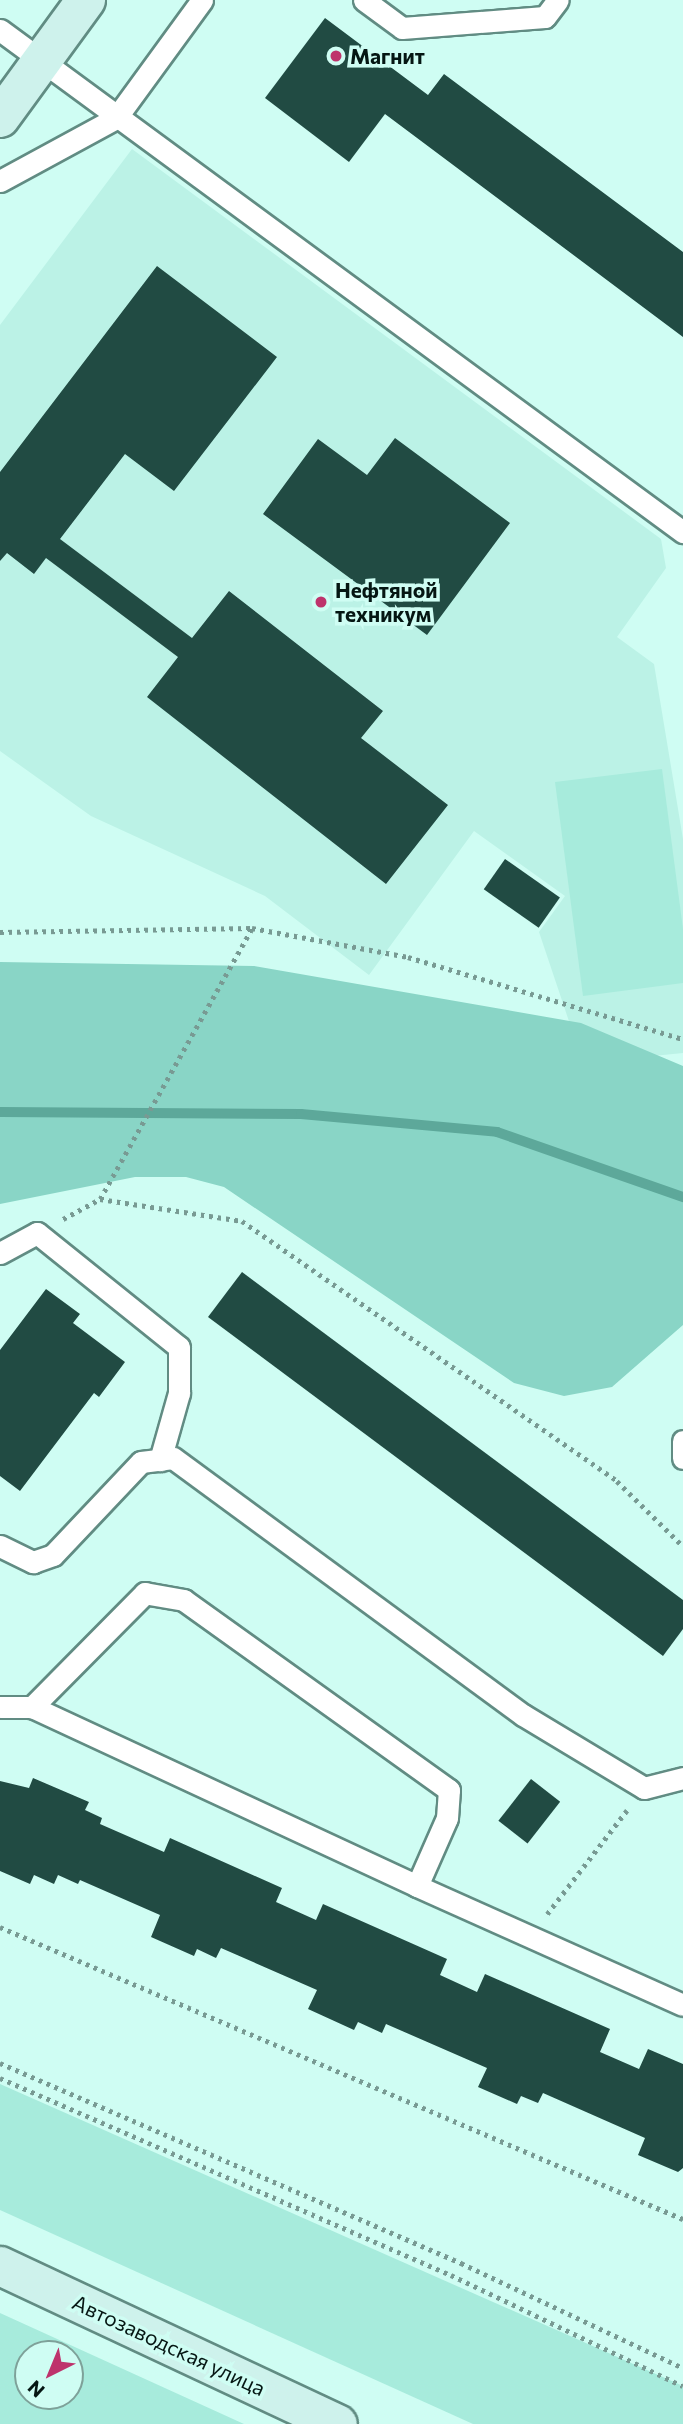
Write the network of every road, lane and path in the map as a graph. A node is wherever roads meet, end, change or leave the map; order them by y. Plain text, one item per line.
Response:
1 (86, 0) edge
2 (202, 0) edge
3 (364, 0) edge
4 (558, 0) edge
5 (0, 30) edge
6 (41, 62) junction
7 (0, 118) edge
8 (116, 118) junction
9 (0, 181) edge
10 (683, 532) edge
11 (251, 929) junction
12 (0, 932) edge
13 (683, 1039) edge
14 (100, 1199) junction
15 (37, 1233) junction
16 (0, 1253) edge
17 (683, 1441) edge
18 (683, 1458) edge
19 (160, 1460) junction
20 (0, 1546) edge
21 (683, 1546) edge
22 (0, 1707) edge
23 (32, 1707) junction
24 (683, 1778) edge
25 (644, 1788) junction
26 (417, 1886) junction
27 (0, 1927) edge
28 (529, 1936) junction
29 (683, 2005) edge
30 (0, 2063) edge
31 (0, 2078) edge
32 (683, 2219) edge
33 (0, 2266) edge
34 (683, 2368) edge
35 (683, 2386) edge
36 (338, 2424) edge

1 - 6 main road
2 - 8 lane
3 - 4 lane
5 - 6 lane
6 - 7 main road
6 - 8 lane
8 - 9 lane
8 - 10 lane
11 - 12 path
11 - 13 path
11 - 14 path
14 - 15 path
14 - 21 path
15 - 16 lane
15 - 19 lane
17 - 18 lane
19 - 20 lane
19 - 25 lane
22 - 23 lane
23 - 26 lane
23 - 26 lane
24 - 25 lane
25 - 28 path
26 - 28 lane
27 - 32 path
28 - 29 lane
30 - 34 path
31 - 35 path
33 - 36 main road, Автозаводская улица

